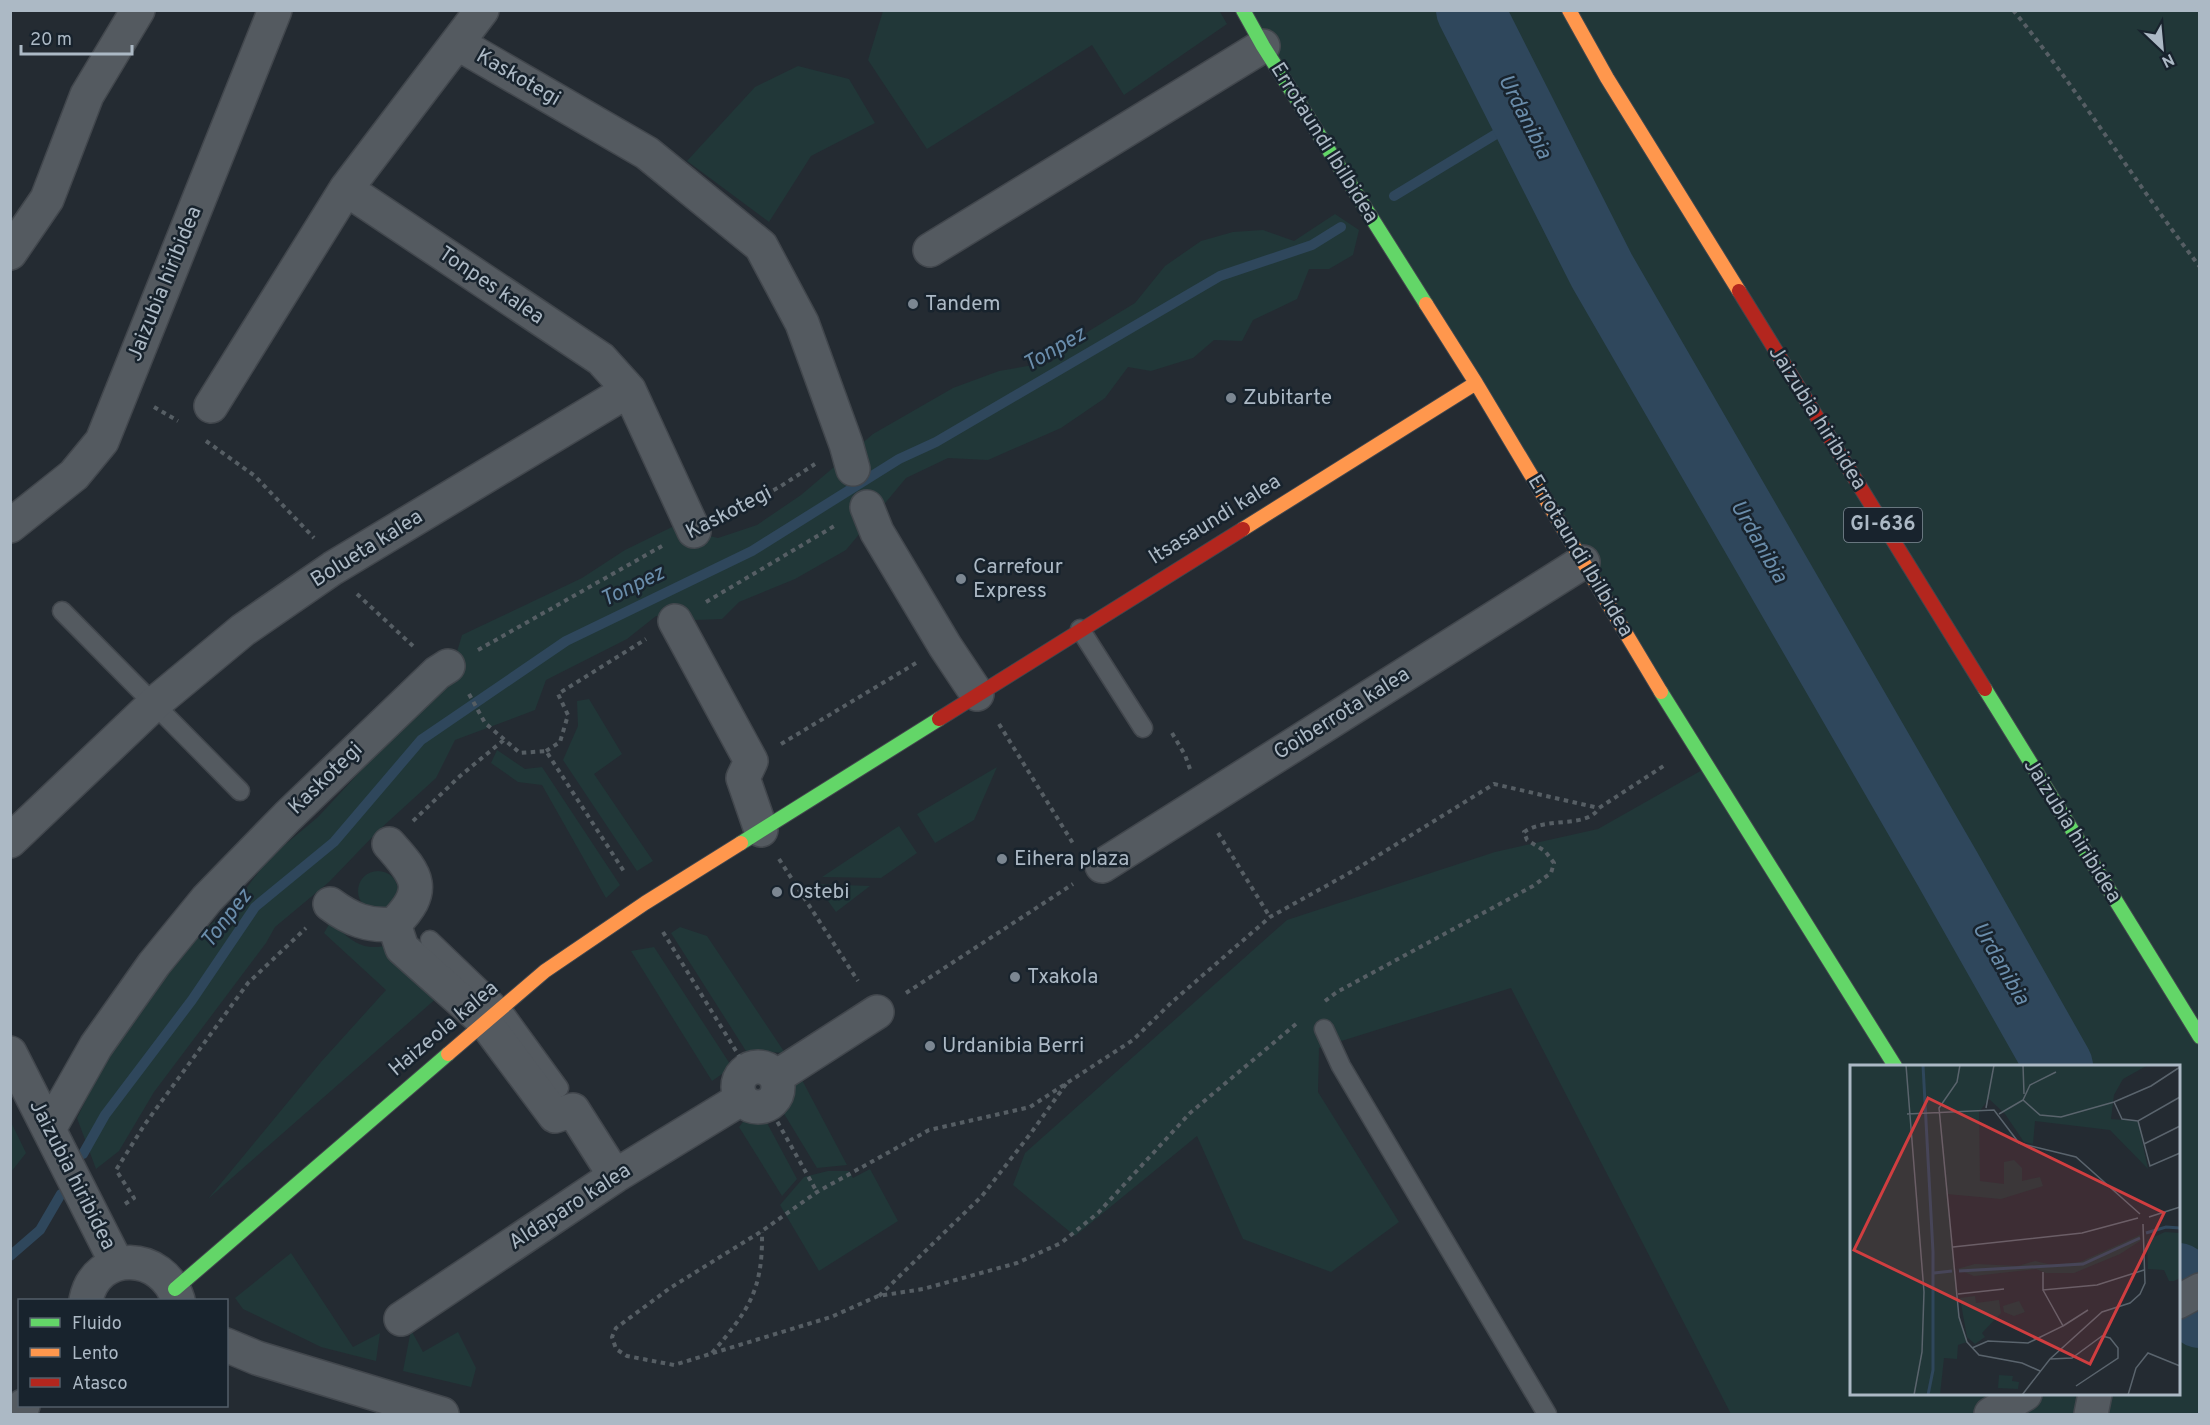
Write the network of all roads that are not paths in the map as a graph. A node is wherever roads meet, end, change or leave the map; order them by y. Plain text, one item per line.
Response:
1 (138, 10) edge
2 (275, 10) edge
3 (482, 10) edge
4 (1243, 10) edge
5 (1569, 10) edge
6 (457, 43) junction
7 (1263, 46) junction
8 (346, 189) junction
9 (930, 250) dead end
10 (10, 254) edge
11 (1476, 383) junction
12 (629, 390) junction
13 (211, 406) dead end
14 (849, 457) road end
15 (867, 507) road end
16 (10, 526) edge
17 (694, 531) road end
18 (1583, 562) junction
19 (63, 611) dead end
20 (675, 621) road end
21 (1080, 629) junction
22 (456, 676) road end
23 (977, 694) junction
24 (155, 703) junction
25 (1143, 728) dead end
26 (240, 791) dead end
27 (761, 830) junction
28 (10, 841) edge
29 (389, 844) road end
30 (1097, 869) road end
31 (330, 904) road end
32 (394, 924) junction
33 (430, 940) dead end
34 (877, 1012) road end
35 (493, 1015) junction
36 (1324, 1029) dead end
37 (2199, 1037) edge
38 (10, 1053) edge
39 (1894, 1065) edge
40 (559, 1088) dead end
41 (49, 1129) junction
42 (615, 1176) junction
43 (117, 1264) junction
44 (2199, 1290) edge
45 (176, 1295) edge
46 (87, 1299) edge
47 (2180, 1301) edge
48 (401, 1319) dead end
49 (228, 1346) edge
50 (2023, 1395) edge
51 (2095, 1395) edge
52 (442, 1414) edge
53 (1547, 1414) edge
54 (1991, 1414) edge
55 (2091, 1414) edge

1 - 10 street
2 - 16 street, Jaizubia hiribidea
3 - 6 street
4 - 7 street, Errotaundi Ibilbidea
5 - 37 street, Jaizubia hiribidea / GI-636
6 - 8 street
6 - 14 street, Kaskotegi
7 - 9 street, Errotaundi Ibilbidea
7 - 11 street, Errotaundi Ibilbidea
8 - 12 street, Tonpes kalea
8 - 13 street
11 - 18 street, Errotaundi Ibilbidea
11 - 21 street, Itsasaundi kalea
12 - 17 street
12 - 24 street, Bolueta kalea
15 - 23 street
18 - 30 street, Goiberrota kalea
18 - 39 street, Errotaundi Ibilbidea
19 - 24 lane
20 - 27 street
21 - 23 street, Itsasaundi kalea
21 - 25 lane
22 - 41 street, Kaskotegi
23 - 27 street
24 - 26 lane
24 - 28 street, Bolueta kalea
27 - 35 street, Haizeola kalea
29 - 32 street
31 - 32 street
32 - 35 street
33 - 35 lane
34 - 42 street, Aldaparo kalea
35 - 40 lane
35 - 42 street
35 - 45 street, Haizeola kalea
36 - 53 lane
38 - 41 street, Jaizubia hiribidea
41 - 43 street, Jaizubia hiribidea
42 - 48 street, Aldaparo kalea
43 - 45 street
43 - 46 street
44 - 47 street
49 - 52 street
50 - 54 street
51 - 55 street

